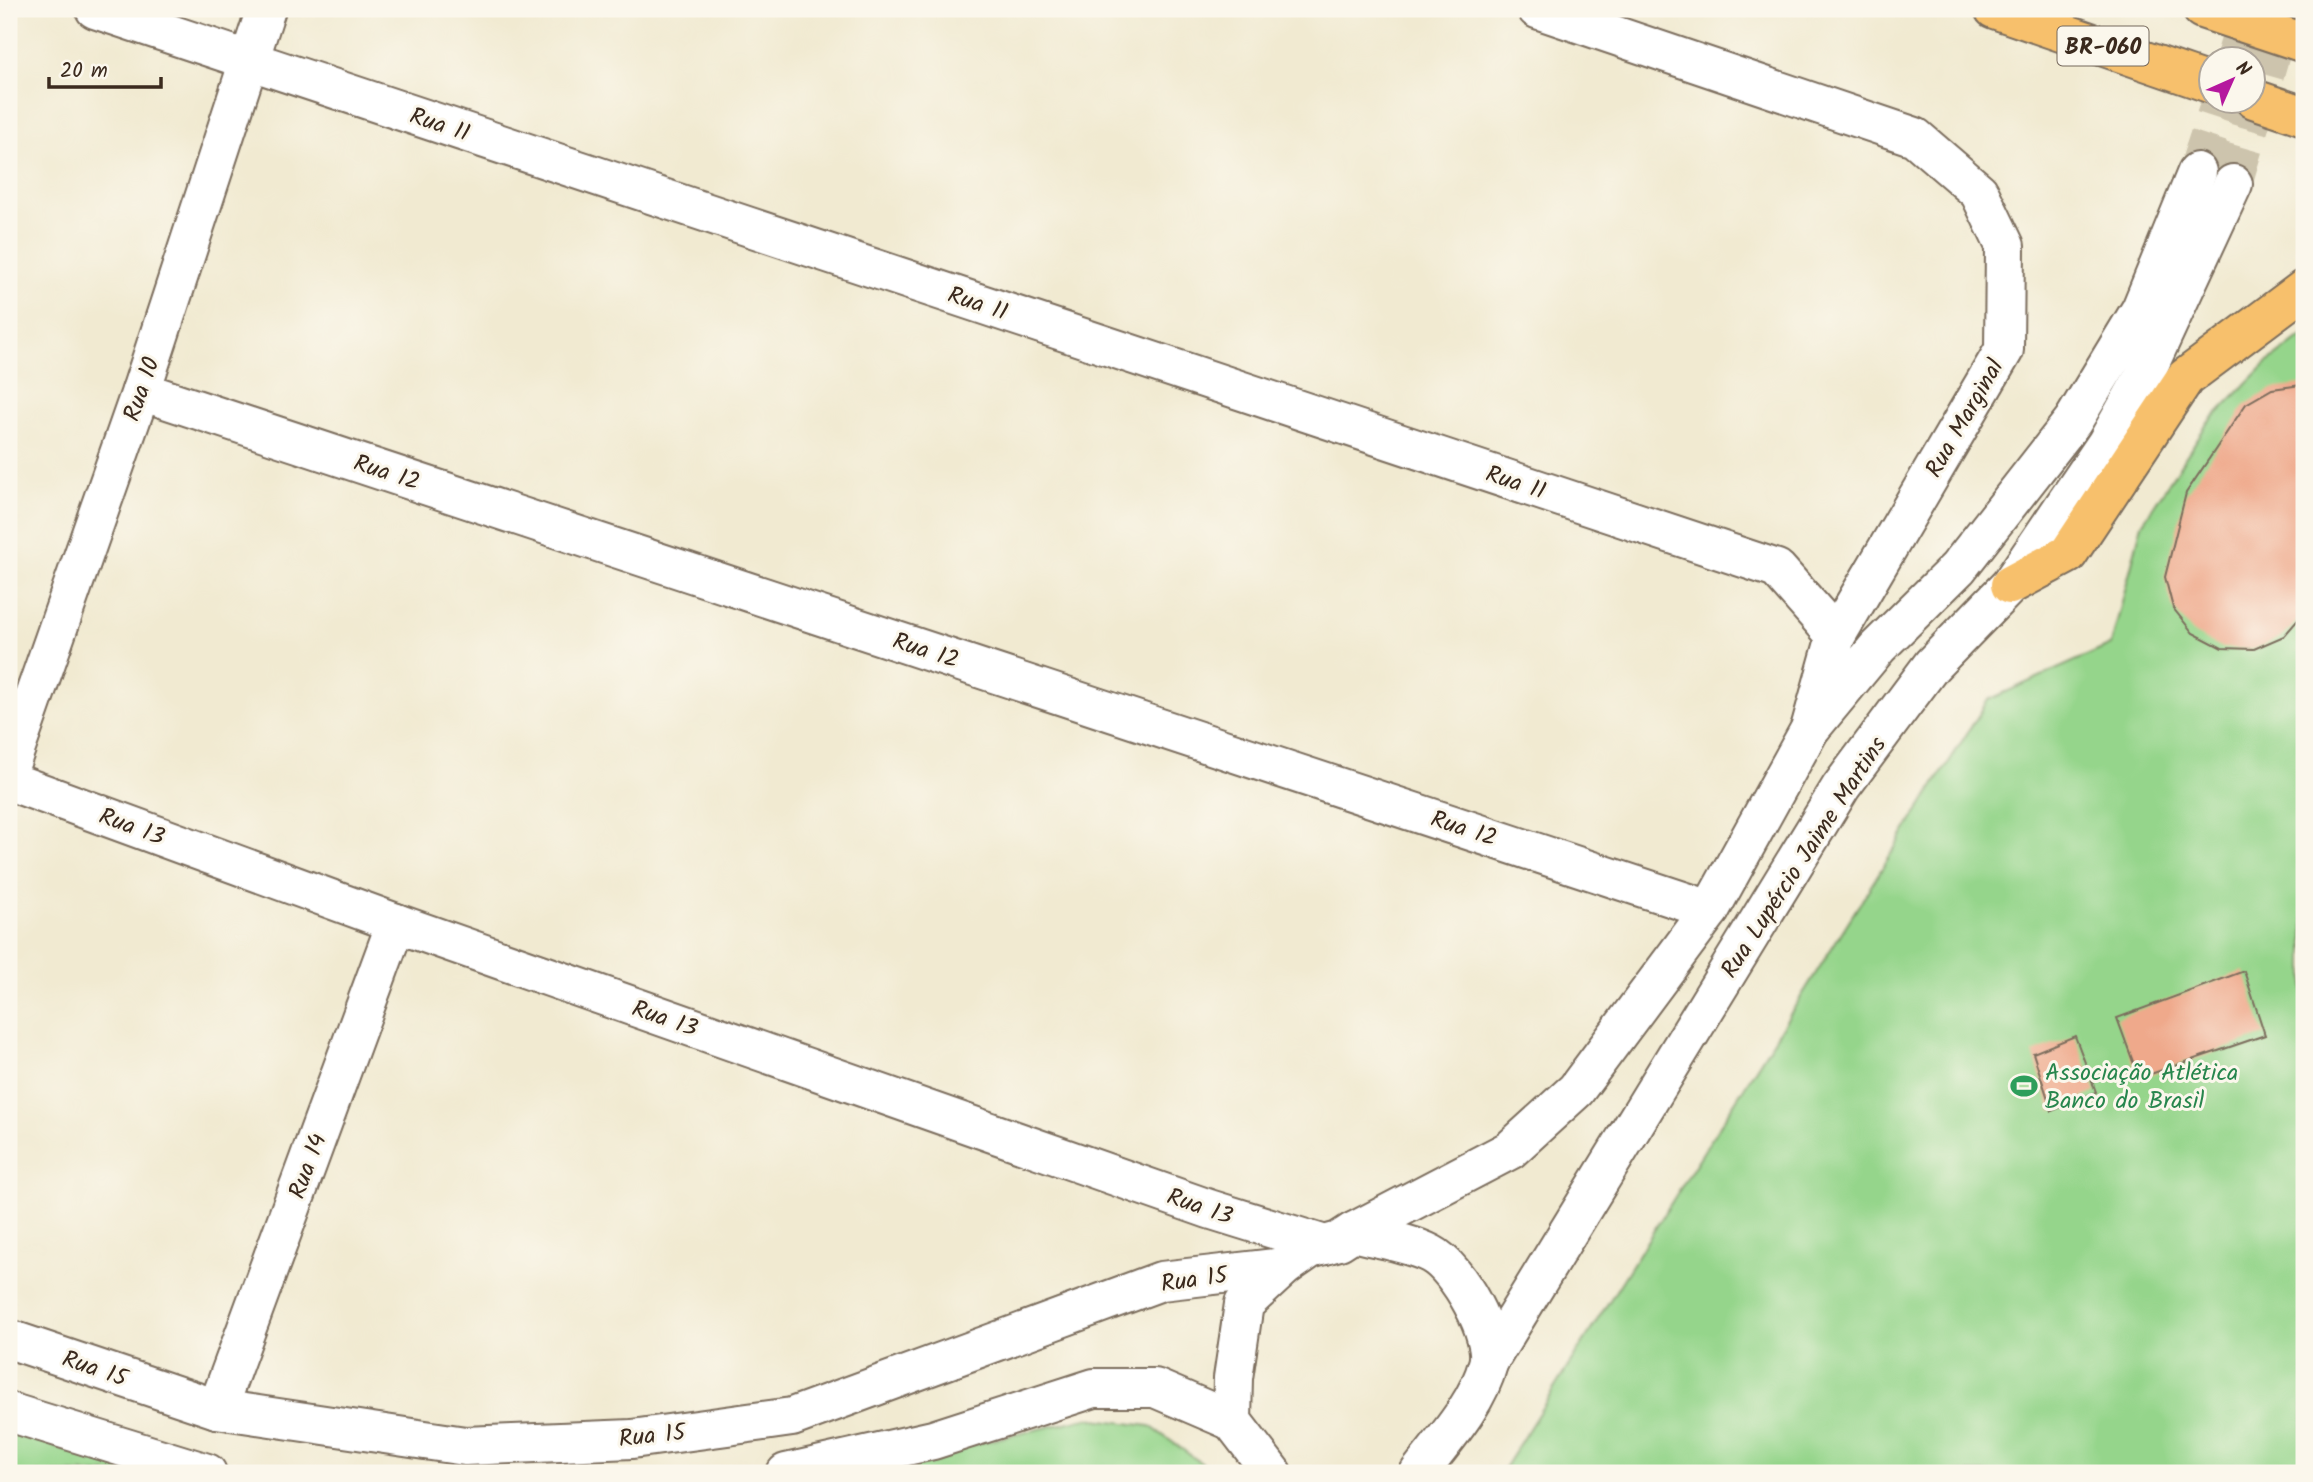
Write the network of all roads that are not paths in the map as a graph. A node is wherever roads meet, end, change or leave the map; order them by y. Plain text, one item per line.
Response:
1 (95, 9) edge
2 (265, 9) edge
3 (1537, 9) edge
4 (1994, 9) edge
5 (2202, 9) edge
6 (2304, 43) edge
7 (248, 60) junction
8 (2198, 80) edge
9 (2268, 104) edge
10 (2304, 116) edge
11 (2304, 289) edge
12 (141, 391) junction
13 (2010, 585) junction
14 (1836, 636) junction
15 (1810, 729) junction
16 (9, 768) edge
17 (9, 781) edge
18 (1710, 910) junction
19 (396, 923) junction
20 (1339, 1239) junction
21 (1284, 1267) junction
22 (9, 1339) edge
23 (1489, 1361) junction
24 (217, 1409) junction
25 (9, 1412) edge
26 (1232, 1421) junction
27 (207, 1473) edge
28 (786, 1473) edge
29 (1272, 1473) edge
30 (1419, 1473) edge

1 - 7 street, Rua 11
2 - 7 street, Rua 10
3 - 14 street, Rua Marginal
4 - 8 highway, BR-060
5 - 6 highway
7 - 12 street, Rua 10
7 - 14 street, Rua 11
9 - 10 highway
11 - 13 highway
12 - 16 street, Rua 10
12 - 18 street, Rua 12
13 - 15 street, Rua Lupércio Jaime Martins
13 - 23 street, Rua Lupércio Jaime Martins
14 - 15 street, Rua Marginal
15 - 18 street, Rua Lupércio Jaime Martins
17 - 19 street, Rua 13
18 - 20 street, Rua Lupércio Jaime Martins
19 - 20 street, Rua 13
19 - 24 street, Rua 14
20 - 21 street, Rua Lupércio Jaime Martins
20 - 23 street, Rua 13
21 - 24 street, Rua 15
21 - 26 street, Rua Lupércio Jaime Martins
22 - 24 street, Rua 15
23 - 30 street, Rua Lupércio Jaime Martins
25 - 27 street
26 - 28 street
26 - 29 street

